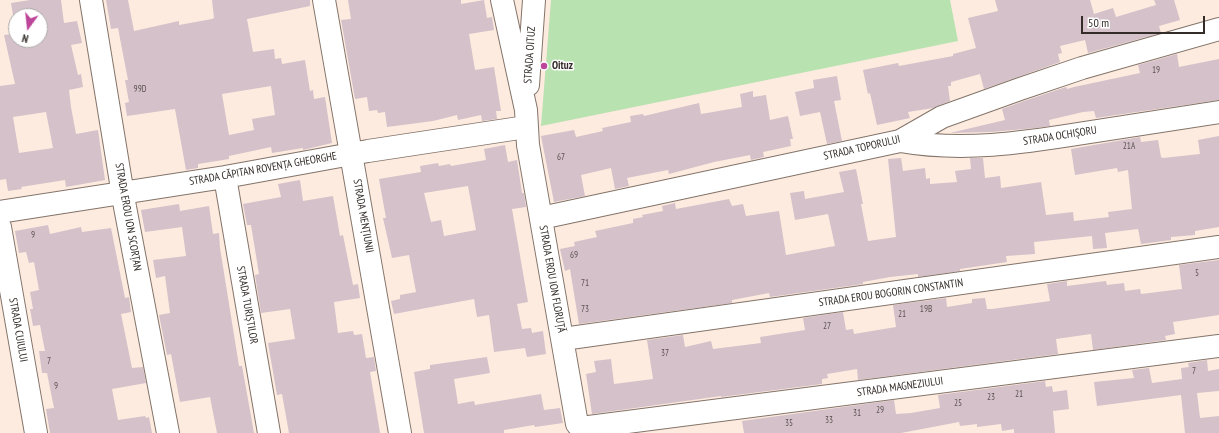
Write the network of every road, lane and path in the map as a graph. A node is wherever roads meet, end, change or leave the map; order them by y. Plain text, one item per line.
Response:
1 (91, 0) edge
2 (324, 0) edge
3 (502, 0) edge
4 (534, 0) edge
5 (1219, 29) edge
6 (1219, 112) edge
7 (526, 119) junction
8 (900, 141) junction
9 (352, 154) junction
10 (225, 177) junction
11 (123, 192) junction
12 (0, 212) edge
13 (541, 218) junction
14 (0, 227) edge
15 (1219, 247) edge
16 (563, 339) junction
17 (1219, 346) edge
18 (581, 428) joint
19 (36, 433) edge
20 (168, 433) edge
21 (269, 433) edge
22 (400, 433) edge

1 - 11 street, STRADA EROU ION SCORȚAN
2 - 9 street, STRADA MENȚIUNII
3 - 7 street
4 - 7 street, STRADA OITUZ
5 - 8 street, STRADA TOPORULUI
6 - 8 street, STRADA OCHIȘORU
7 - 9 street, STRADA CĂPITAN ROVENȚA GHEORGHE
7 - 13 street, STRADA EROU ION FLORUȚĂ
8 - 13 street, STRADA TOPORULUI
9 - 10 street, STRADA CĂPITAN ROVENȚA GHEORGHE
9 - 22 street, STRADA MENȚIUNII
10 - 11 street, STRADA CĂPITAN ROVENȚA GHEORGHE
10 - 21 street, STRADA TURIȘTILOR
11 - 12 street, STRADA CĂPITAN ROVENȚA GHEORGHE
11 - 20 street, STRADA EROU ION SCORȚAN
13 - 16 street, STRADA EROU ION FLORUȚĂ
14 - 19 street, STRADA CUIULUI
15 - 16 street, STRADA EROU BOGORIN CONSTANTIN
16 - 18 street, STRADA EROU ION FLORUȚĂ
17 - 18 street, STRADA MAGNEZIULUI

